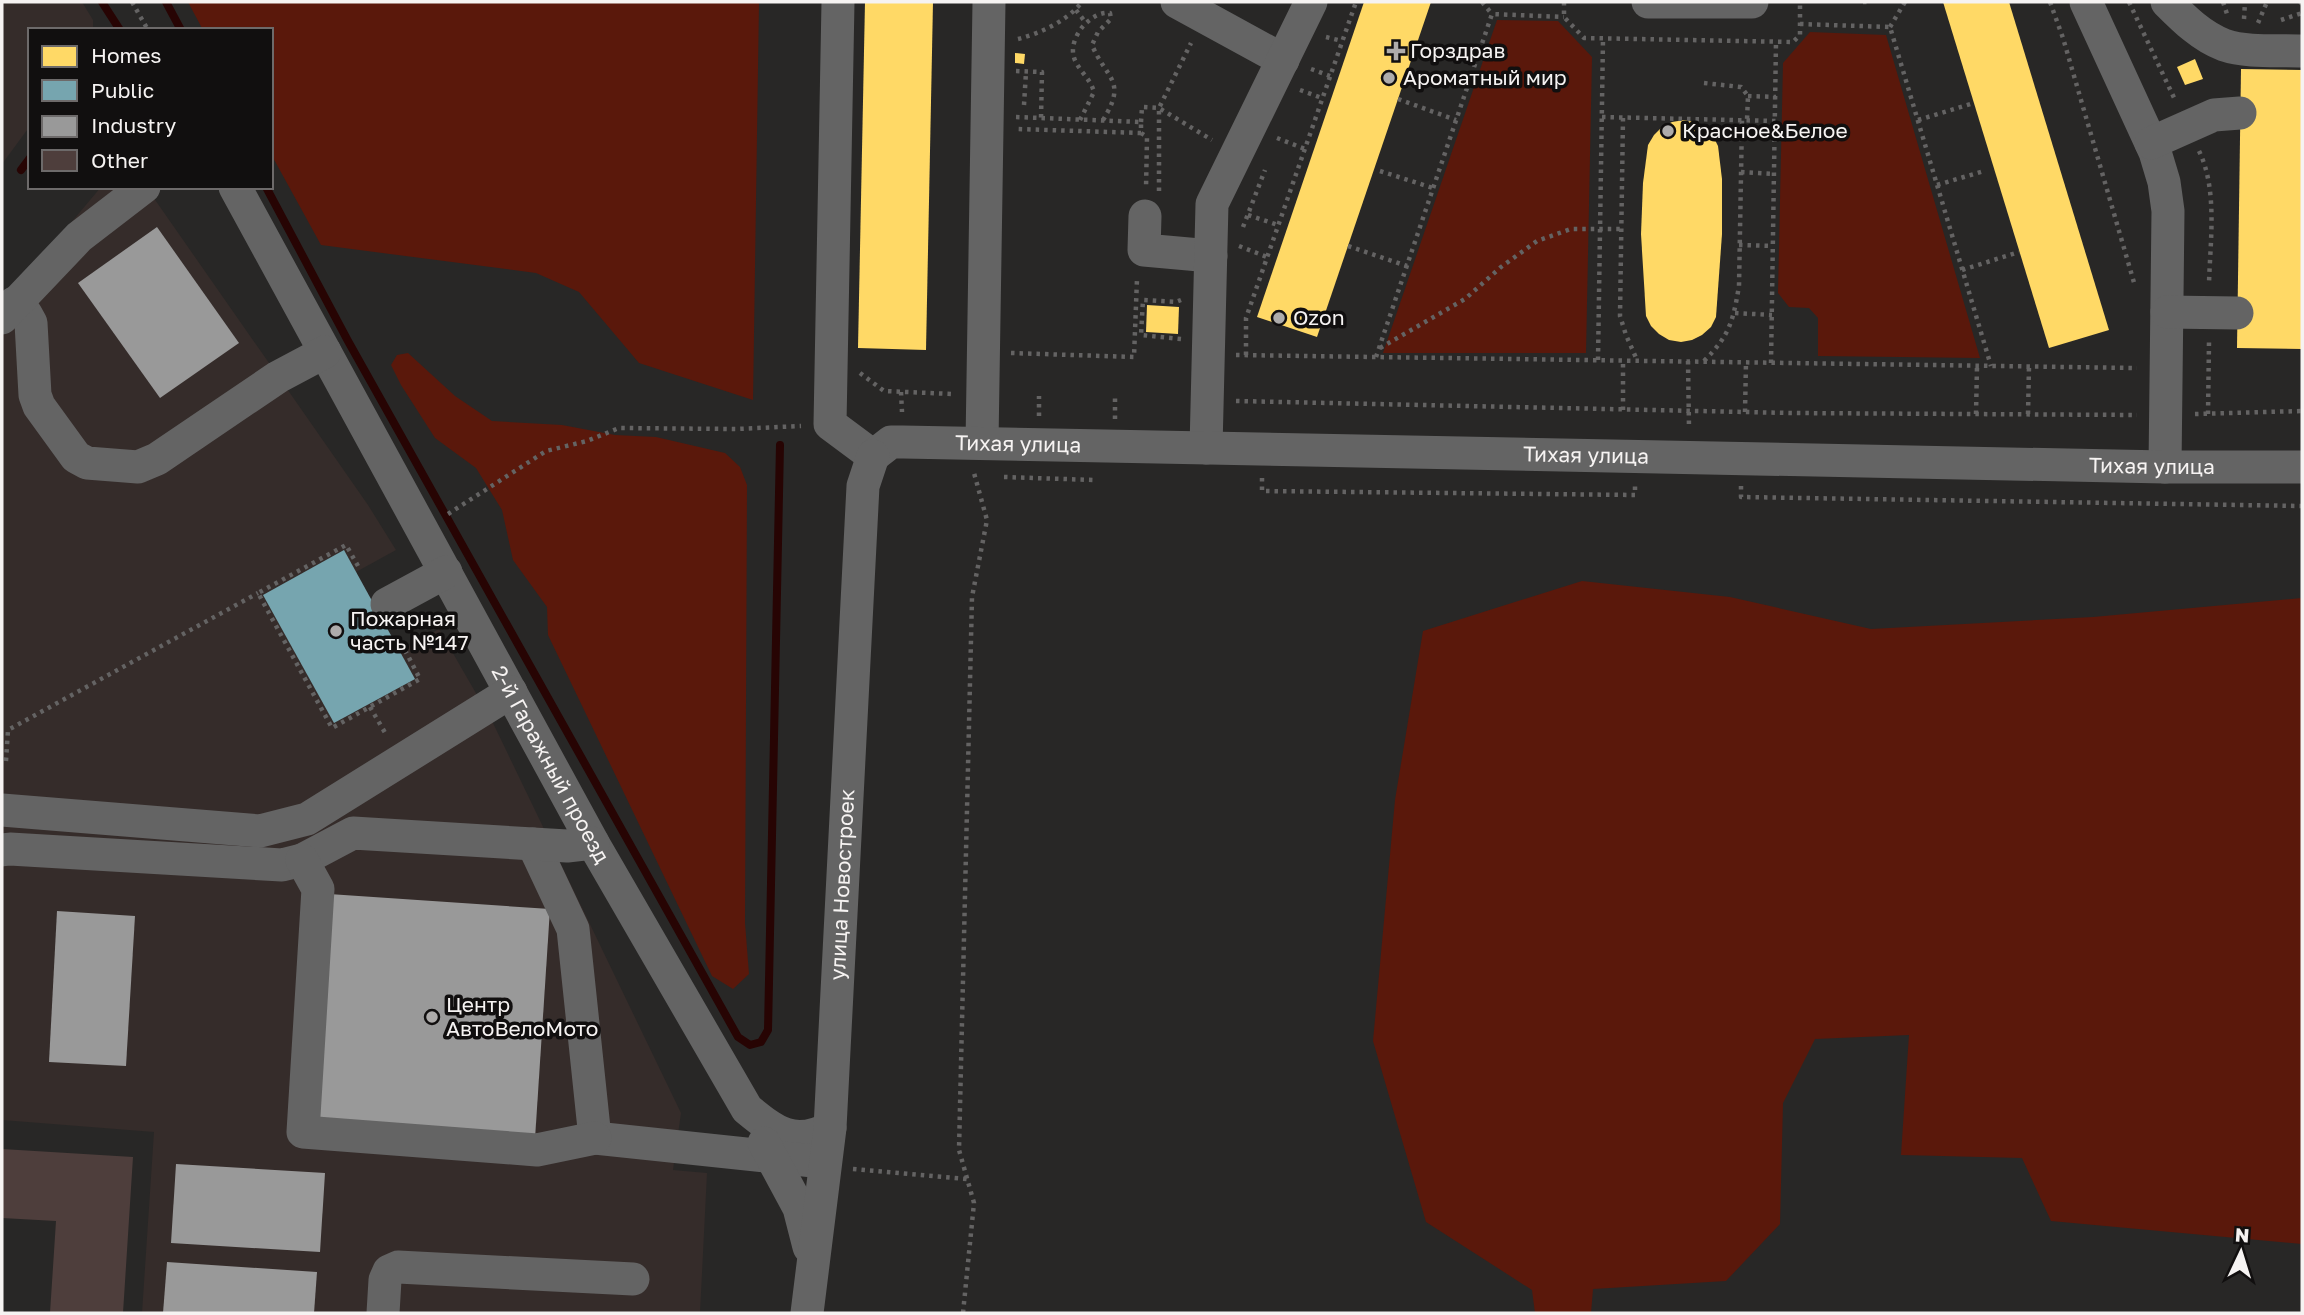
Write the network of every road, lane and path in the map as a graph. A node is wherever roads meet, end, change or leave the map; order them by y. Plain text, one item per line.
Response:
1 (132, 2) edge
2 (838, 2) edge
3 (989, 2) edge
4 (1082, 2) edge
5 (1311, 2) edge
6 (1356, 2) edge
7 (1482, 2) edge
8 (1648, 2) edge
9 (1679, 2) edge
10 (1752, 2) edge
11 (1863, 2) edge
12 (1869, 2) edge
13 (1905, 2) edge
14 (2050, 2) edge
15 (2086, 2) edge
16 (2166, 2) edge
17 (2267, 2) edge
18 (1190, 9) edge
19 (1076, 10) junction
20 (1492, 14) junction
21 (1564, 17) dead end
22 (1086, 23) junction
23 (1800, 24) dead end
24 (1890, 27) junction
25 (2257, 27) dead end
26 (147, 28) edge
27 (1603, 38) dead end
28 (1010, 40) dead end
29 (1776, 42) dead end
30 (2302, 51) edge
31 (1010, 71) dead end
32 (1294, 71) junction
33 (1026, 72) junction
34 (1330, 76) junction
35 (1704, 83) dead end
36 (1748, 96) junction
37 (1776, 97) junction
38 (1322, 98) junction
39 (1398, 99) dead end
40 (1974, 103) dead end
41 (1024, 105) dead end
42 (1159, 108) junction
43 (2240, 113) dead end
44 (1009, 117) dead end
45 (1602, 117) junction
46 (1041, 118) junction
47 (1623, 118) junction
48 (1080, 120) junction
49 (1456, 120) junction
50 (1745, 120) junction
51 (1918, 120) junction
52 (1102, 121) junction
53 (1776, 121) junction
54 (1141, 122) junction
55 (1009, 128) dead end
56 (1141, 133) junction
57 (1277, 138) dead end
58 (2151, 143) junction
59 (1218, 144) dead end
60 (1305, 149) junction
61 (1380, 171) dead end
62 (1984, 171) dead end
63 (1741, 172) junction
64 (1775, 174) junction
65 (1937, 185) junction
66 (1433, 188) junction
67 (141, 189) edge
68 (236, 189) edge
69 (1150, 200) junction
70 (1248, 215) dead end
71 (1278, 225) junction
72 (1600, 228) junction
73 (1622, 229) junction
74 (1739, 245) junction
75 (1348, 246) dead end
76 (1773, 246) junction
77 (1224, 250) junction
78 (2019, 252) dead end
79 (1267, 257) junction
80 (1407, 266) junction
81 (1137, 268) dead end
82 (1962, 270) junction
83 (2136, 290) dead end
84 (1186, 296) dead end
85 (8, 310) edge
86 (2167, 312) junction
87 (1734, 313) junction
88 (2237, 313) dead end
89 (1772, 315) junction
90 (1379, 349) junction
91 (1198, 350) junction
92 (325, 352) junction
93 (985, 353) junction
94 (1246, 355) junction
95 (1376, 357) junction
96 (1598, 360) junction
97 (1623, 360) junction
98 (1637, 360) junction
99 (1688, 361) junction
100 (1703, 361) junction
101 (1746, 362) junction
102 (1771, 363) junction
103 (1977, 366) junction
104 (1991, 366) junction
105 (2029, 366) junction
106 (2166, 368) junction
107 (901, 392) dead end
108 (1224, 401) dead end
109 (1623, 410) junction
110 (1689, 411) junction
111 (2302, 411) edge
112 (1745, 412) junction
113 (1976, 414) junction
114 (2028, 414) junction
115 (2165, 415) junction
116 (902, 416) dead end
117 (830, 424) junction
118 (1689, 428) dead end
119 (1206, 448) junction
120 (873, 456) junction
121 (987, 463) junction
122 (2165, 467) junction
123 (2302, 467) edge
124 (1636, 477) dead end
125 (1094, 480) dead end
126 (1741, 481) dead end
127 (1262, 491) dead end
128 (2302, 506) edge
129 (456, 509) dead end
130 (358, 566) dead end
131 (446, 572) junction
132 (258, 593) junction
133 (387, 604) dead end
134 (406, 652) dead end
135 (511, 692) junction
136 (370, 707) junction
137 (393, 746) dead end
138 (6, 761) dead end
139 (2, 810) edge
140 (593, 843) junction
141 (533, 844) junction
142 (2, 850) edge
143 (302, 860) junction
144 (747, 1109) junction
145 (830, 1128) junction
146 (595, 1138) junction
147 (771, 1157) junction
148 (827, 1162) junction
149 (967, 1179) junction
150 (814, 1262) junction
151 (632, 1279) dead end
152 (383, 1313) edge
153 (807, 1313) edge
154 (963, 1313) edge

1 - 26 path
2 - 117 street
3 - 93 street
4 - 19 path
5 - 32 street
6 - 34 path
7 - 20 path
8 - 9 street
9 - 10 street
11 - 12 path
13 - 24 path
14 - 83 path
15 - 58 street
16 - 30 street
17 - 25 path
18 - 32 street
18 - 42 path
19 - 22 path
19 - 28 path
20 - 21 path
20 - 49 path
22 - 48 path
22 - 52 path
23 - 24 path
24 - 51 path
27 - 45 path
29 - 37 path
31 - 33 path
32 - 34 path
32 - 38 path
32 - 77 street
33 - 41 path
33 - 46 path
34 - 38 path
35 - 36 path
36 - 37 path
36 - 50 path
37 - 53 path
38 - 60 path
39 - 49 path
40 - 51 path
42 - 54 path
42 - 59 path
42 - 69 path
43 - 58 street
44 - 46 path
45 - 47 path
45 - 72 path
46 - 48 path
47 - 50 path
47 - 73 path
48 - 52 path
49 - 66 path
50 - 53 path
50 - 63 path
51 - 65 path
52 - 54 path
53 - 64 path
54 - 56 path
55 - 56 path
56 - 69 path
57 - 60 path
58 - 86 street
60 - 71 path
61 - 66 path
62 - 65 path
63 - 64 path
63 - 74 path
64 - 76 path
65 - 82 path
66 - 80 path
67 - 85 street
68 - 92 street, 2-й Гаражный проезд
69 - 77 street
70 - 71 path
71 - 79 path
72 - 73 path
72 - 90 path
72 - 96 path
73 - 98 path
74 - 76 path
74 - 87 path
75 - 80 path
76 - 89 path
77 - 79 path
77 - 91 street
78 - 82 path
79 - 94 path
80 - 90 path
81 - 93 path
82 - 104 path
84 - 91 path
85 - 92 street
86 - 88 street
86 - 106 street
87 - 89 path
87 - 100 path
89 - 102 path
90 - 95 path
91 - 94 path
91 - 119 street
92 - 131 street, 2-й Гаражный проезд
93 - 121 street
94 - 95 path
95 - 96 path
96 - 97 path
97 - 98 path
97 - 109 path
98 - 99 path
99 - 100 path
99 - 110 path
100 - 101 path
101 - 102 path
101 - 112 path
102 - 103 path
103 - 104 path
103 - 113 path
104 - 105 path
105 - 106 path
105 - 114 path
106 - 115 street
107 - 116 path
108 - 109 path
109 - 110 path
110 - 112 path
110 - 118 path
111 - 115 path
112 - 113 path
113 - 114 path
114 - 115 path
115 - 122 street
117 - 120 street
117 - 129 path
119 - 121 street, Тихая улица
119 - 122 street, Тихая улица
120 - 121 street, Тихая улица
120 - 145 street, улица Новостроек
121 - 125 path
121 - 149 path
122 - 123 street, Тихая улица
124 - 127 path
126 - 128 path
130 - 132 path
131 - 133 street
131 - 135 street, 2-й Гаражный проезд
132 - 136 path
132 - 138 path
134 - 136 path
135 - 139 street
135 - 140 street, 2-й Гаражный проезд
136 - 137 path
140 - 141 street
140 - 144 street, 2-й Гаражный проезд
141 - 143 street
141 - 146 street
142 - 143 street
143 - 146 street
144 - 145 street, 2-й Гаражный проезд
144 - 147 street
145 - 148 street, улица Новостроек
146 - 147 street
147 - 148 street
147 - 150 street
148 - 149 path
148 - 150 street, улица Новостроек
149 - 154 path
150 - 153 street, улица Новостроек
151 - 152 street

